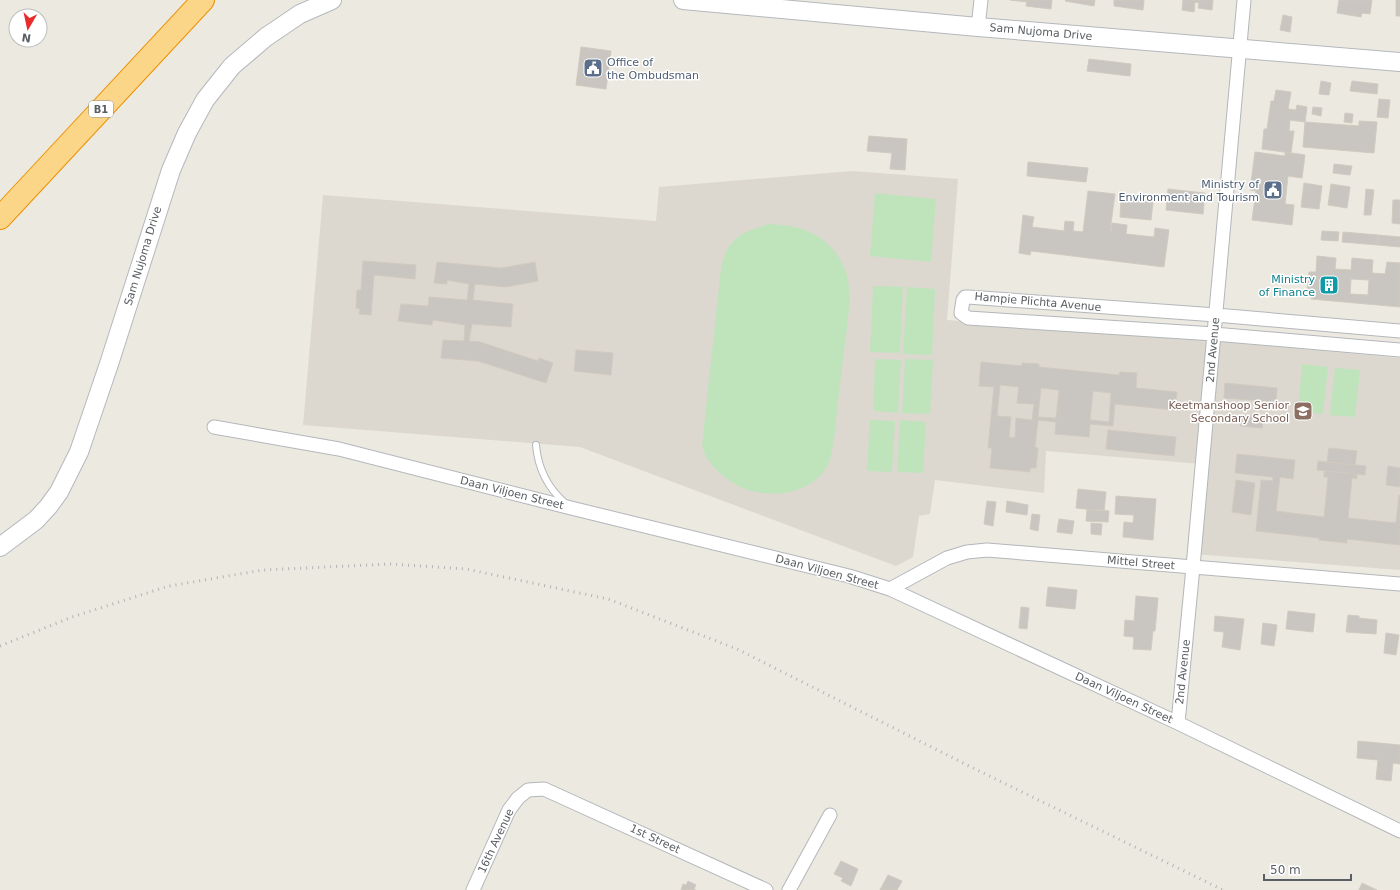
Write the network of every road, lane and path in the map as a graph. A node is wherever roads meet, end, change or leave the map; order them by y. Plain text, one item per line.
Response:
1 (203, 0) edge
2 (332, 0) edge
3 (981, 0) edge
4 (1244, 0) edge
5 (689, 1) edge
6 (978, 27) junction
7 (1240, 49) junction
8 (1400, 62) edge
9 (0, 218) edge
10 (1216, 315) junction
11 (1400, 331) edge
12 (1214, 334) junction
13 (1400, 350) edge
14 (214, 427) dead end
15 (536, 446) dead end
16 (571, 508) junction
17 (0, 547) edge
18 (1193, 567) junction
19 (1400, 584) edge
20 (890, 589) junction
21 (1178, 723) junction
22 (544, 788) joint
23 (830, 815) dead end
24 (1400, 831) edge
25 (473, 890) edge
26 (766, 890) edge
27 (789, 890) edge

1 - 9 highway, B1
2 - 17 main road, Sam Nujoma Drive
3 - 6 street
4 - 7 street, 2nd Avenue
5 - 6 main road, Sam Nujoma Drive
6 - 7 main road, Sam Nujoma Drive
7 - 8 main road, Sam Nujoma Drive
7 - 10 street, 2nd Avenue
10 - 11 street, Hampie Plichta Avenue
10 - 12 street, 2nd Avenue
10 - 12 street, Hampie Plichta Avenue
12 - 13 street, Hampie Plichta Avenue
12 - 18 street, 2nd Avenue
14 - 16 street, Daan Viljoen Street
15 - 16 lane
16 - 20 street, Daan Viljoen Street
18 - 19 street, Mittel Street
18 - 20 street, Mittel Street
18 - 21 street, 2nd Avenue
20 - 21 street, Daan Viljoen Street
21 - 24 street, Daan Viljoen Street
22 - 25 street, 16th Avenue
22 - 26 street, 1st Street
23 - 27 street

